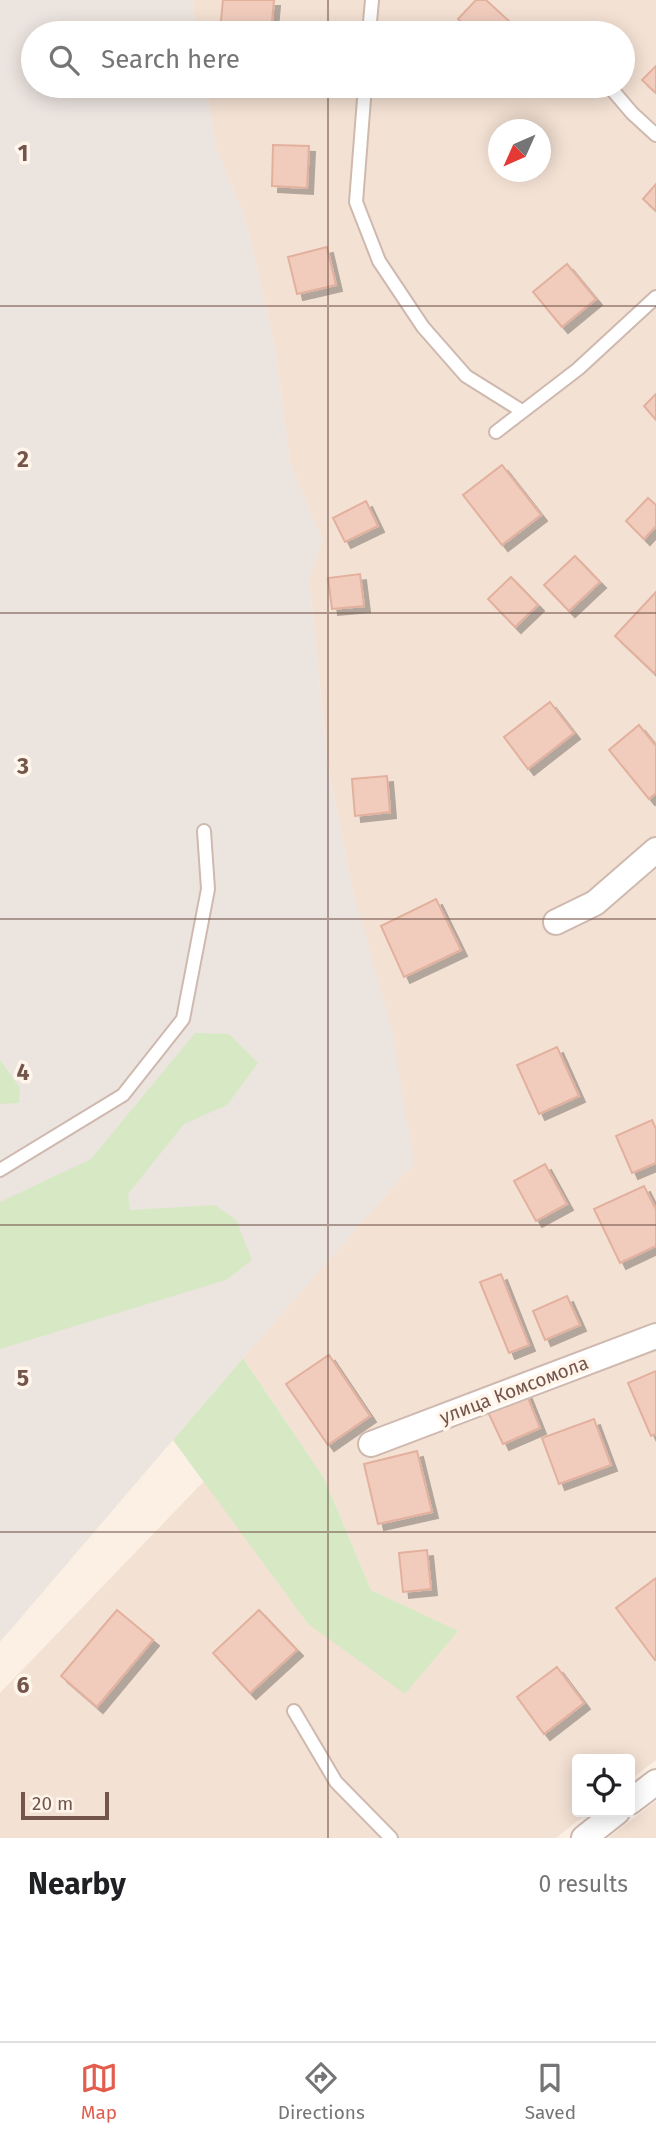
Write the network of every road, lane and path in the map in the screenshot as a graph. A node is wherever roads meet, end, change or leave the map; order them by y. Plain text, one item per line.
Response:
1 (372, 0) edge
2 (370, 21) edge
3 (364, 98) edge
4 (619, 98) edge
5 (656, 135) edge
6 (656, 297) edge
7 (522, 411) junction
8 (496, 432) dead end
9 (204, 831) dead end
10 (656, 850) edge
11 (556, 922) dead end
12 (0, 1170) edge
13 (656, 1336) edge
14 (371, 1444) dead end
15 (294, 1711) dead end
16 (656, 1782) edge
17 (635, 1798) edge
18 (611, 1817) edge
19 (391, 1838) edge
20 (584, 1838) edge

1 - 2 lane
3 - 7 lane
4 - 5 lane
6 - 7 lane
7 - 8 lane
9 - 12 lane
10 - 11 street
13 - 14 street, улица Комсомола
15 - 19 lane
16 - 17 street
18 - 20 street

